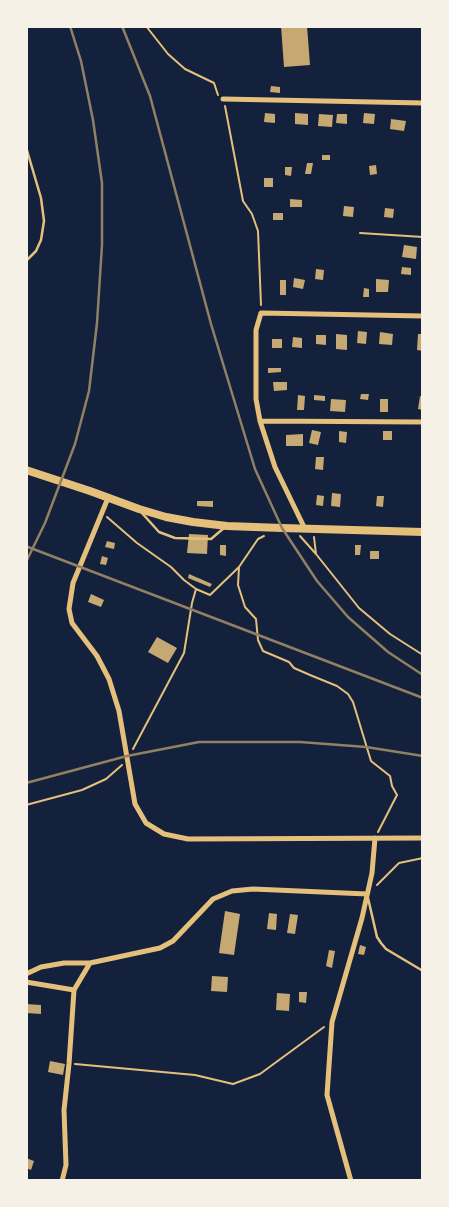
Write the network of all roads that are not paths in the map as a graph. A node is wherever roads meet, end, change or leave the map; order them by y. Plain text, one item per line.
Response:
1 (223, 99) road end
2 (423, 103) edge
3 (26, 147) edge
4 (26, 261) edge
5 (423, 316) edge
6 (260, 421) junction
7 (423, 422) edge
8 (26, 470) edge
9 (108, 498) junction
10 (138, 509) junction
11 (227, 526) junction
12 (305, 529) junction
13 (423, 532) edge
14 (375, 838) junction
15 (423, 838) edge
16 (367, 894) junction
17 (90, 963) junction
18 (423, 971) edge
19 (26, 974) edge
20 (26, 982) edge
21 (74, 990) junction
22 (62, 1181) edge
23 (352, 1181) edge

1 - 2 street
3 - 4 lane
5 - 6 street
6 - 7 street
6 - 12 street
8 - 9 main road
9 - 10 main road
9 - 14 street
10 - 11 main road
10 - 11 lane
11 - 12 main road
12 - 13 main road
14 - 15 street
14 - 16 street
16 - 17 street
16 - 18 lane
16 - 23 street
17 - 19 street
17 - 21 street
20 - 21 street
21 - 22 street

